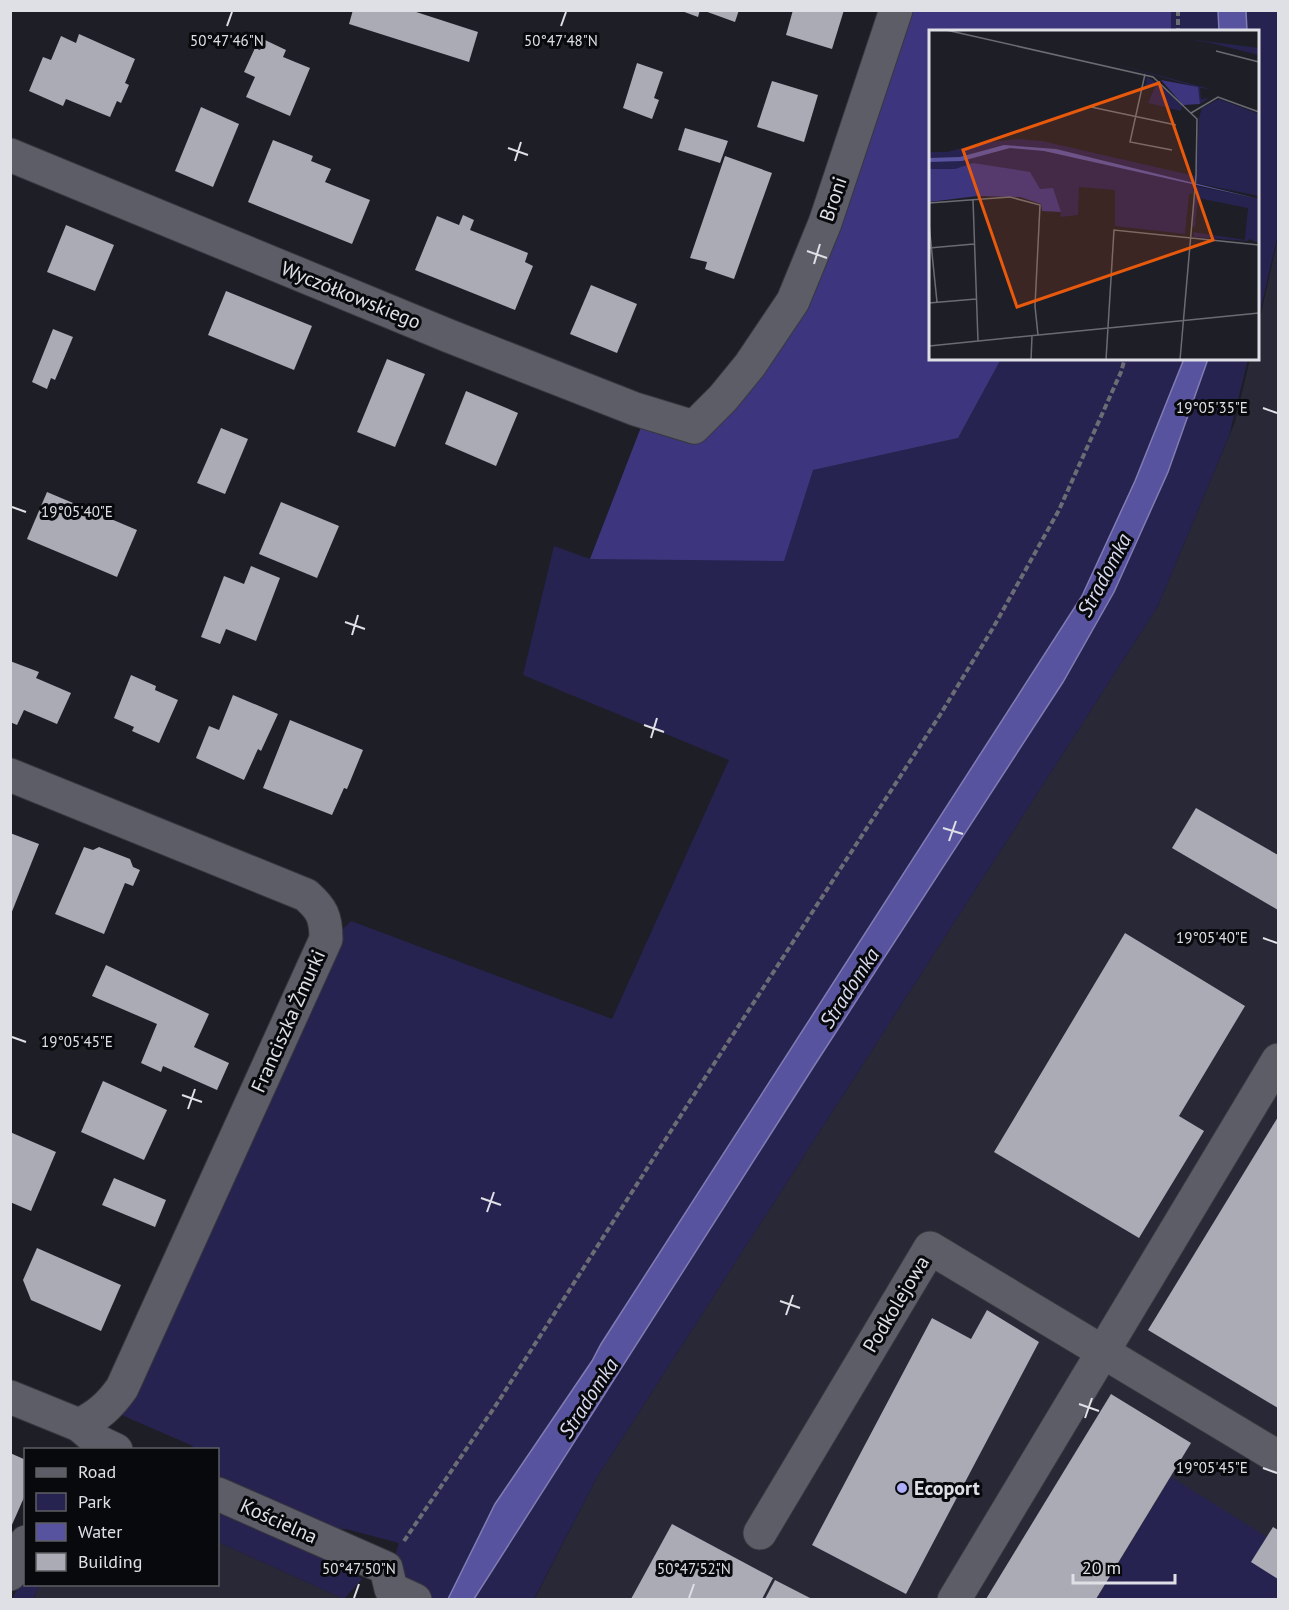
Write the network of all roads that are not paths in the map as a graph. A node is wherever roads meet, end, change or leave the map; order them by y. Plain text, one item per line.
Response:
1 (896, 10) edge
2 (10, 155) edge
3 (694, 427) joint
4 (10, 775) edge
5 (1278, 1060) edge
6 (1102, 1351) junction
7 (10, 1397) edge
8 (74, 1437) edge
9 (114, 1448) edge
10 (1278, 1457) edge
11 (219, 1495) edge
12 (760, 1533) dead end
13 (24, 1546) edge
14 (10, 1574) edge
15 (397, 1585) edge
16 (954, 1599) edge

1 - 3 street, Broni
2 - 3 street, Wyczółkowskiego
4 - 8 street, Franciszka Żmurki
5 - 6 street
6 - 10 street, Podkolejowa
6 - 12 street, Podkolejowa
6 - 16 street
7 - 8 street
8 - 9 street
11 - 15 street, Kościelna
13 - 14 street

